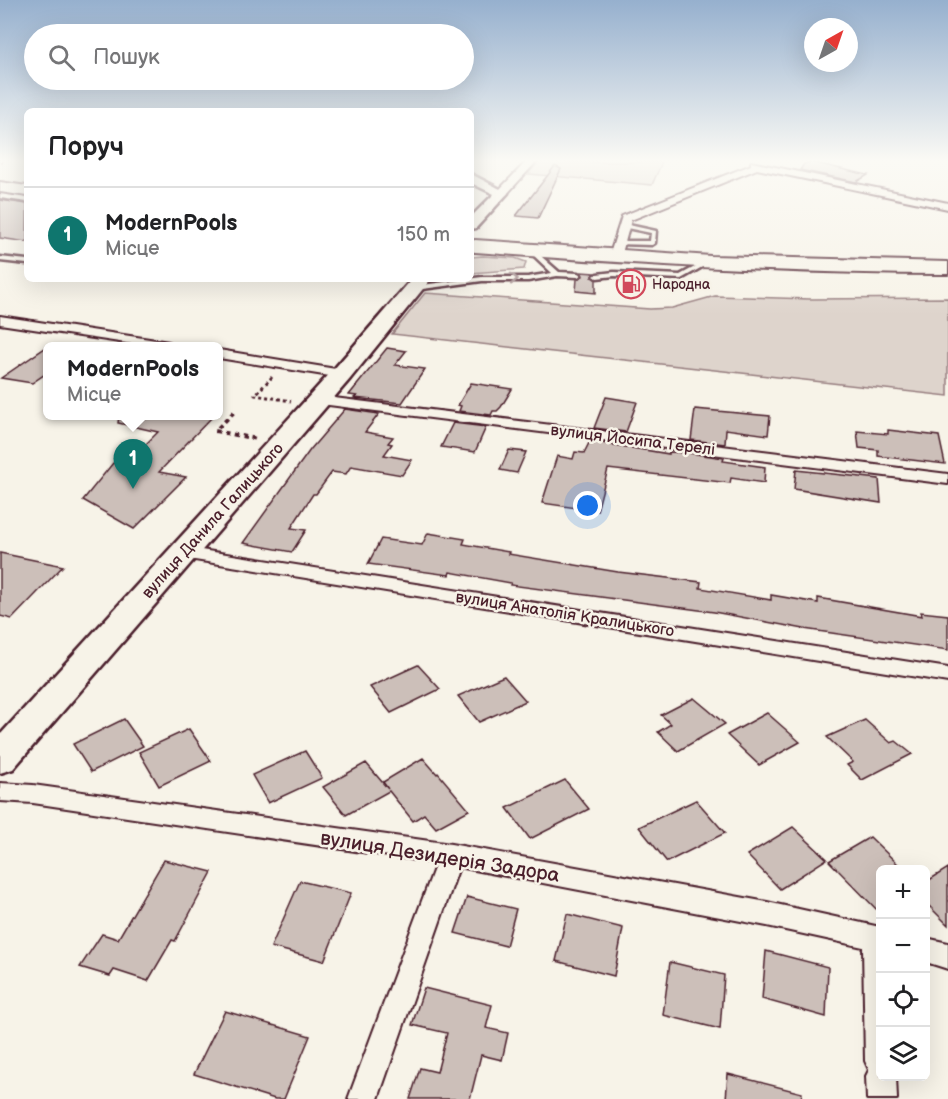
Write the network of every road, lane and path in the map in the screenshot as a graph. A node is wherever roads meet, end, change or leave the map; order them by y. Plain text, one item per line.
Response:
1 (637, 213) edge
2 (624, 226) junction
3 (474, 245) edge
4 (617, 250) junction
5 (532, 251) junction
6 (0, 259) edge
7 (24, 262) edge
8 (708, 262) junction
9 (948, 268) edge
10 (557, 274) junction
11 (578, 275) dead end
12 (597, 276) dead end
13 (474, 280) edge
14 (444, 282) edge
15 (418, 284) edge
16 (0, 320) edge
17 (143, 342) edge
18 (223, 355) edge
19 (342, 374) junction
20 (275, 375) dead end
21 (305, 401) junction
22 (234, 412) dead end
23 (256, 439) dead end
24 (948, 478) edge
25 (182, 553) junction
26 (948, 675) edge
27 (0, 759) edge
28 (0, 792) edge
29 (451, 855) junction
30 (876, 939) edge
31 (930, 951) edge
32 (948, 956) edge
33 (879, 973) edge
34 (879, 1027) edge
35 (881, 1081) edge
36 (363, 1099) edge
37 (882, 1099) edge

1 - 2 street
2 - 4 street
2 - 4 lane
3 - 5 highway
4 - 5 highway
4 - 8 highway
5 - 10 lane
6 - 7 lane
8 - 9 highway
8 - 12 lane
10 - 11 lane
13 -> 10 lane
15 -> 14 lane
15 - 19 main road, вулиця Данила Галицького
16 - 17 street
18 - 19 street
19 - 21 main road, вулиця Данила Галицького
20 - 21 path
21 - 24 street, вулиця Йосипа Терелі
21 - 25 main road, вулиця Данила Галицького
22 - 23 path
25 - 26 street, вулиця Анатолія Кралицького
25 - 27 main road, вулиця Данила Галицького
28 - 29 street, вулиця Дезидерія Задора
29 - 30 street, вулиця Дезидерія Задора
29 - 36 street
31 - 32 street
33 - 34 street
35 - 37 street

